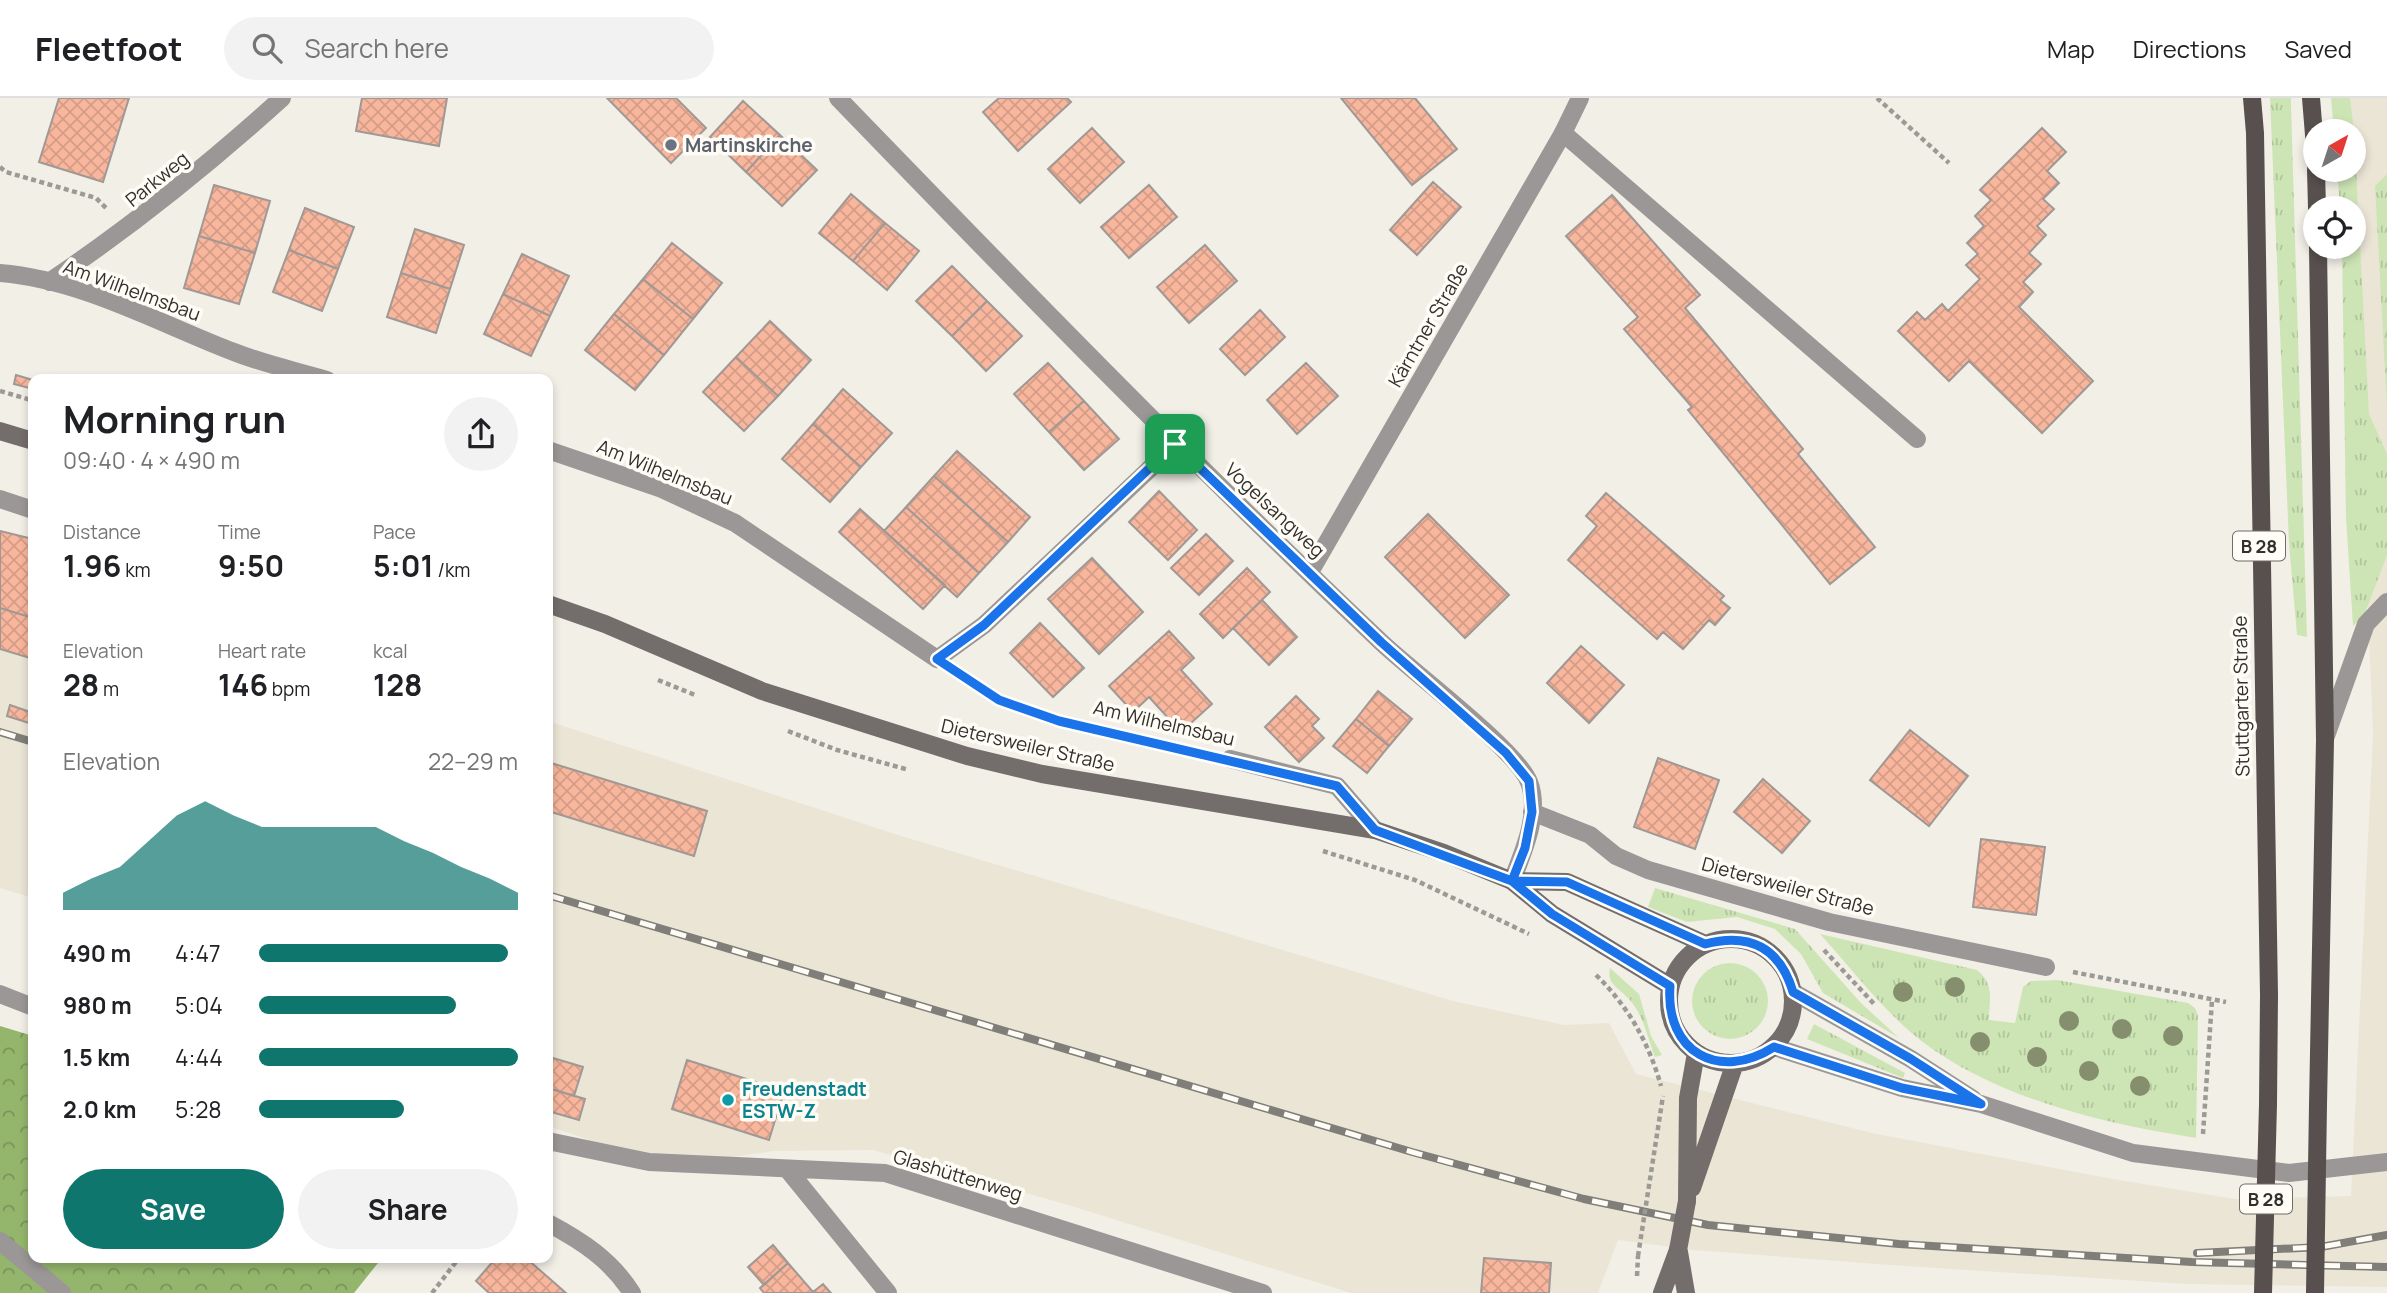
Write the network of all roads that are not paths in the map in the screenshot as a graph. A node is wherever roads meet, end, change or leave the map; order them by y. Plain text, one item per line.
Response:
1 (282, 98) edge
2 (838, 98) edge
3 (1580, 98) edge
4 (2252, 98) edge
5 (2311, 98) edge
6 (2313, 119) edge
7 (1563, 133) junction
8 (2318, 259) edge
9 (0, 273) edge
10 (50, 282) junction
11 (307, 374) edge
12 (0, 432) edge
13 (1917, 439) dead end
14 (28, 440) edge
15 (1175, 444) junction
16 (553, 452) edge
17 (0, 499) edge
18 (28, 508) edge
19 (1310, 572) junction
20 (2387, 602) edge
21 (553, 606) edge
22 (2325, 740) junction
23 (1230, 759) road end
24 (1532, 812) junction
25 (1375, 830) junction
26 (1512, 881) junction
27 (1705, 944) junction
28 (2046, 967) road end
29 (1670, 986) junction
30 (1793, 992) junction
31 (0, 994) edge
32 (28, 1005) edge
33 (1774, 1047) junction
34 (1696, 1053) junction
35 (1735, 1063) junction
36 (1981, 1104) junction
37 (553, 1142) edge
38 (2387, 1162) edge
39 (788, 1170) junction
40 (1687, 1201) junction
41 (553, 1226) edge
42 (0, 1241) edge
43 (1678, 1250) junction
44 (62, 1293) edge
45 (632, 1293) edge
46 (888, 1293) edge
47 (1263, 1293) edge
48 (1662, 1293) edge
49 (1686, 1293) edge
50 (2263, 1293) edge
51 (2315, 1293) edge

1 - 10 street, Parkweg
2 - 15 street, Vogelsangweg
3 - 7 street, Kärntner Straße
4 - 50 main road, Stuttgarter Straße / B 28, bridge
5 - 6 main road
7 - 13 street
7 - 19 street, Kärntner Straße
8 - 22 main road, B 28
9 - 10 street, Am Wilhelmsbau
10 - 11 street, Am Wilhelmsbau
12 - 14 street
15 - 16 street, Am Wilhelmsbau
15 - 19 street, Vogelsangweg
17 - 18 street
19 - 24 street, Vogelsangweg
20 - 22 street
21 - 25 street, Dietersweiler Straße
22 - 51 main road, B 28, bridge
23 - 25 street, Am Wilhelmsbau
24 - 26 street, Vogelsangweg
24 - 28 street, Dietersweiler Straße
25 - 26 street, Dietersweiler Straße
26 - 27 street, Dietersweiler Straße
26 - 29 street, Dietersweiler Straße
27 - 29 street
27 - 30 street
29 - 34 street
30 - 33 street
30 - 36 street
31 - 32 street
33 - 35 street
33 - 36 street
34 - 35 street
34 - 40 street
35 - 40 street
36 - 38 street
37 - 39 street, Glashüttenweg
39 - 46 street
39 - 47 street, Glashüttenweg
40 - 43 street, bridge
41 - 45 street
42 - 44 street
43 - 48 street
43 - 49 street

